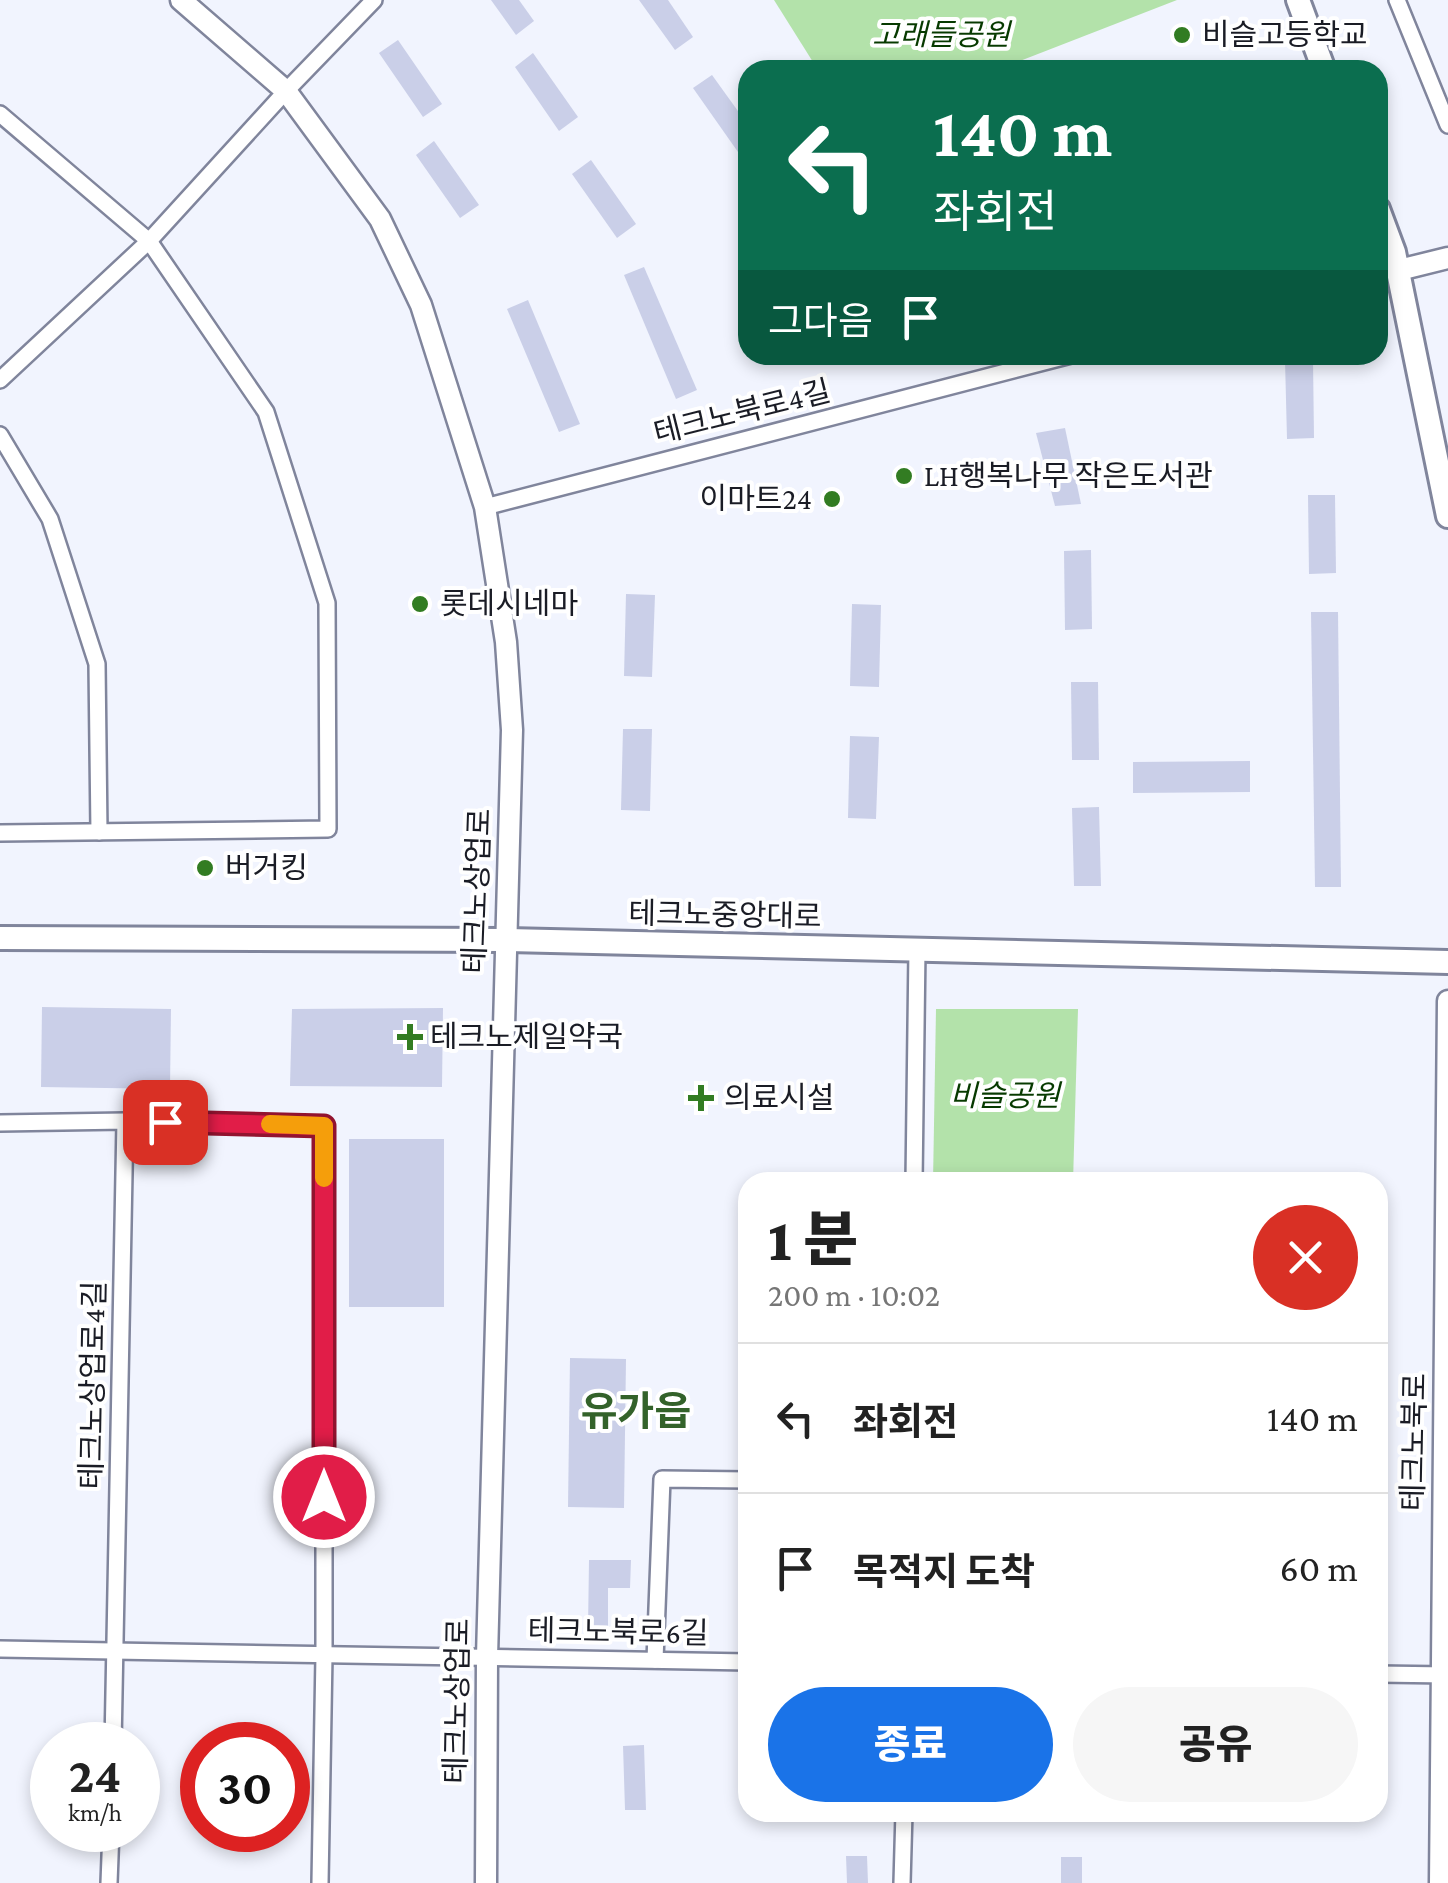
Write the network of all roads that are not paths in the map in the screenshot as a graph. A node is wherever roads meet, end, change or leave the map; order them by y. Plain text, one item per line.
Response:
1 (181, 0) edge
2 (374, 0) edge
3 (1298, 0) edge
4 (1396, 0) edge
5 (1320, 60) edge
6 (286, 91) junction
7 (0, 114) edge
8 (1448, 125) edge
9 (149, 240) junction
10 (1448, 258) edge
11 (1388, 273) edge
12 (1032, 365) edge
13 (0, 380) edge
14 (0, 435) edge
15 (485, 506) junction
16 (1448, 516) edge
17 (99, 832) junction
18 (0, 833) edge
19 (0, 938) edge
20 (505, 940) junction
21 (916, 950) junction
22 (1448, 962) edge
23 (1448, 1001) edge
24 (125, 1121) junction
25 (0, 1124) edge
26 (914, 1172) edge
27 (738, 1480) edge
28 (0, 1649) edge
29 (115, 1651) junction
30 (324, 1655) junction
31 (488, 1656) junction
32 (655, 1660) junction
33 (738, 1662) edge
34 (1388, 1674) edge
35 (1445, 1675) edge
36 (113, 1722) edge
37 (904, 1822) edge
38 (110, 1852) edge
39 (109, 1883) edge
40 (320, 1883) edge
41 (486, 1883) edge
42 (902, 1883) edge
43 (1440, 1883) edge

1 - 6 street, 테크노상업로
2 - 6 street
3 - 5 main road
4 - 8 street
6 - 9 street
6 - 15 street, 테크노상업로
7 - 9 street
9 - 13 street
9 - 17 street
10 - 11 street
11 - 16 main road
12 - 15 street, 테크노북로4길
14 - 17 street
15 - 20 street, 테크노상업로
17 - 18 street
19 - 20 main road, 테크노중앙대로
20 - 21 main road, 테크노중앙대로
20 - 31 street, 테크노상업로
21 - 22 main road, 테크노중앙대로
21 - 26 street
23 - 35 street, 테크노북로
24 - 25 street
24 - 29 street, 테크노상업로4길
24 - 30 street
27 - 32 street
28 - 29 street
29 - 30 street
29 - 36 street, 테크노상업로4길
30 - 31 street
30 - 40 street
31 - 32 street, 테크노북로6길
31 - 41 street, 테크노상업로
32 - 33 street, 테크노북로6길
34 - 35 street
35 - 43 street, 테크노북로
37 - 42 street
38 - 39 street

